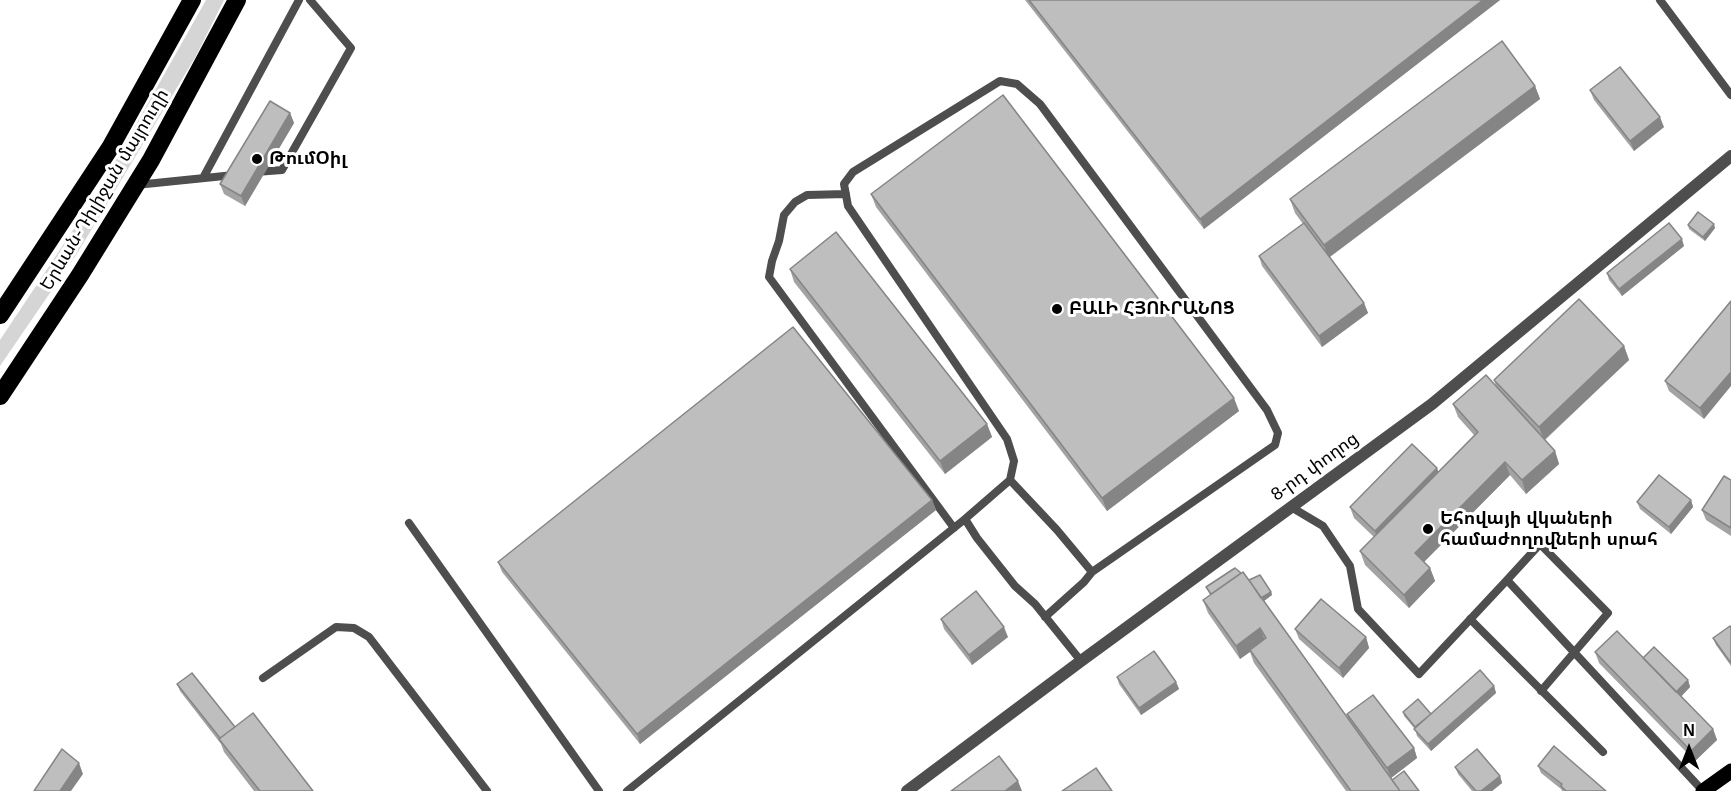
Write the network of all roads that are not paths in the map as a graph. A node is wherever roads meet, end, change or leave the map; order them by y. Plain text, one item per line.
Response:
1 (192, 0) edge
2 (237, 0) edge
3 (299, 0) edge
4 (309, 0) edge
5 (1660, 0) edge
6 (1731, 95) edge
7 (1731, 156) edge
8 (203, 178) junction
9 (136, 185) junction
10 (846, 194) junction
11 (0, 315) edge
12 (0, 396) edge
13 (1010, 480) junction
14 (1291, 507) junction
15 (965, 519) junction
16 (409, 523) dead end
17 (954, 528) junction
18 (1092, 572) junction
19 (1507, 580) junction
20 (1045, 617) junction
21 (1470, 619) junction
22 (1574, 652) junction
23 (1081, 661) junction
24 (263, 678) dead end
25 (1541, 691) junction
26 (1603, 752) dead end
27 (1731, 771) edge
28 (487, 791) edge
29 (599, 791) edge
30 (627, 791) edge
31 (907, 791) edge
32 (1703, 791) edge

1 - 11 highway, Երևան-Դիլիջան մայրուղի
2 - 9 highway, Երևան-Դիլիջան մայրուղի
3 - 8 lane
4 - 8 lane
5 - 6 lane
7 - 14 street, 8-րդ փողոց
8 - 9 lane
9 - 12 highway, Երևան-Դիլիջան մայրուղի
10 - 13 lane
10 - 17 lane
10 - 18 lane
13 - 15 lane
13 - 18 lane
14 - 21 lane
14 - 23 street, 8-րդ փողոց
15 - 17 lane
15 - 20 lane
16 - 29 lane
17 - 30 lane
18 - 20 lane
19 - 21 lane
19 - 22 lane
19 - 22 lane
20 - 23 lane
21 - 25 lane
22 - 25 lane
22 - 32 lane
23 - 31 street, 8-րդ փողոց
24 - 28 lane
25 - 26 lane
27 - 32 main road

